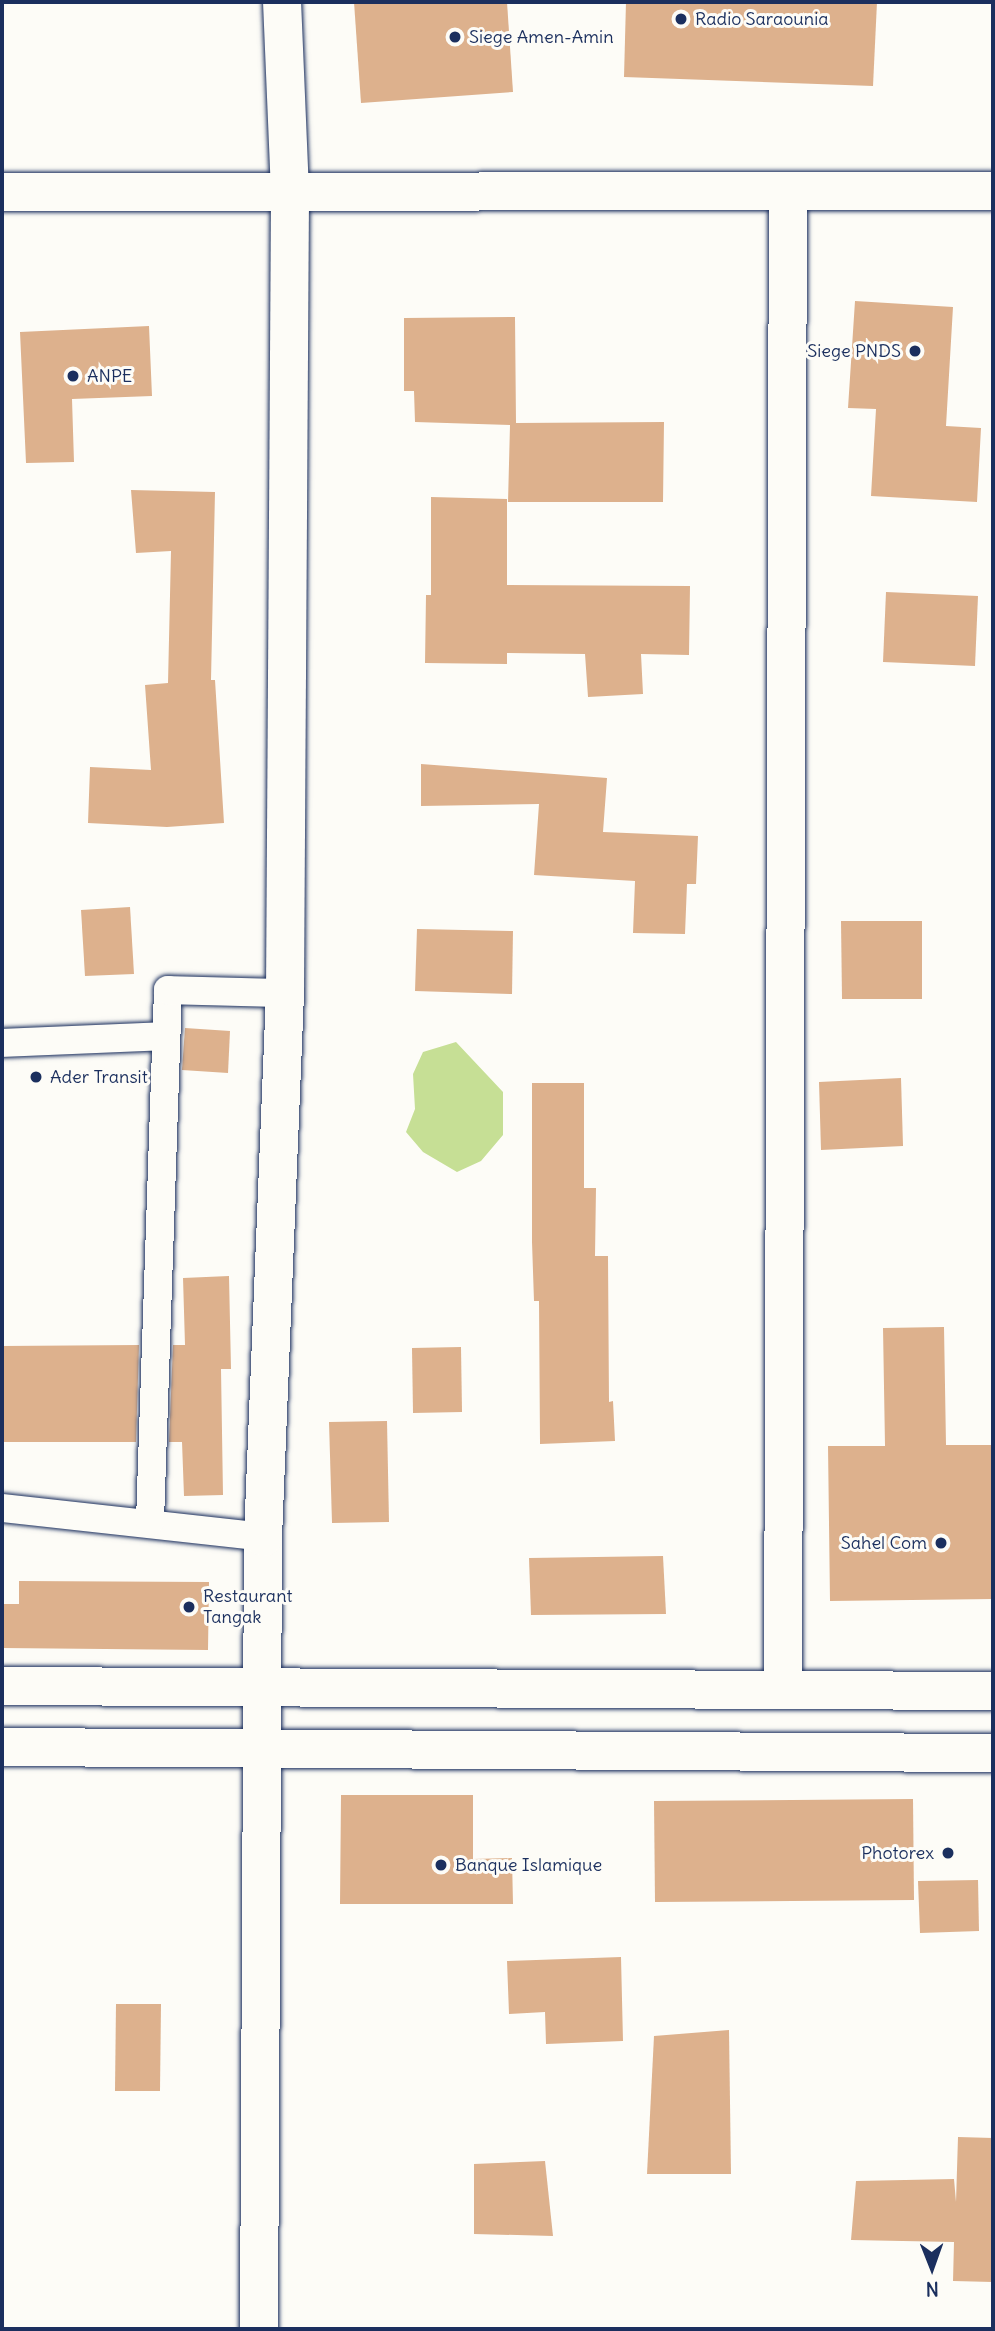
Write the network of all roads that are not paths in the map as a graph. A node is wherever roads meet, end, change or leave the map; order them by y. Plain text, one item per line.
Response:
1 (282, 2) edge
2 (993, 191) edge
3 (2, 192) edge
4 (290, 192) junction
5 (788, 192) junction
6 (285, 993) junction
7 (166, 1037) junction
8 (2, 1043) edge
9 (2, 1508) edge
10 (150, 1521) junction
11 (262, 1537) junction
12 (262, 1685) junction
13 (2, 1686) edge
14 (783, 1689) junction
15 (993, 1691) edge
16 (2, 1747) edge
17 (262, 1747) junction
18 (993, 1753) edge
19 (259, 2329) edge

1 - 4 street
2 - 5 street
3 - 4 street
4 - 5 street
4 - 6 street
5 - 14 street
6 - 7 lane
6 - 11 street
7 - 8 lane
7 - 10 lane
9 - 10 lane
10 - 11 lane
11 - 12 street
12 - 13 street
12 - 14 street
12 - 17 street
14 - 15 street
16 - 17 street
17 - 18 street
17 - 19 street

